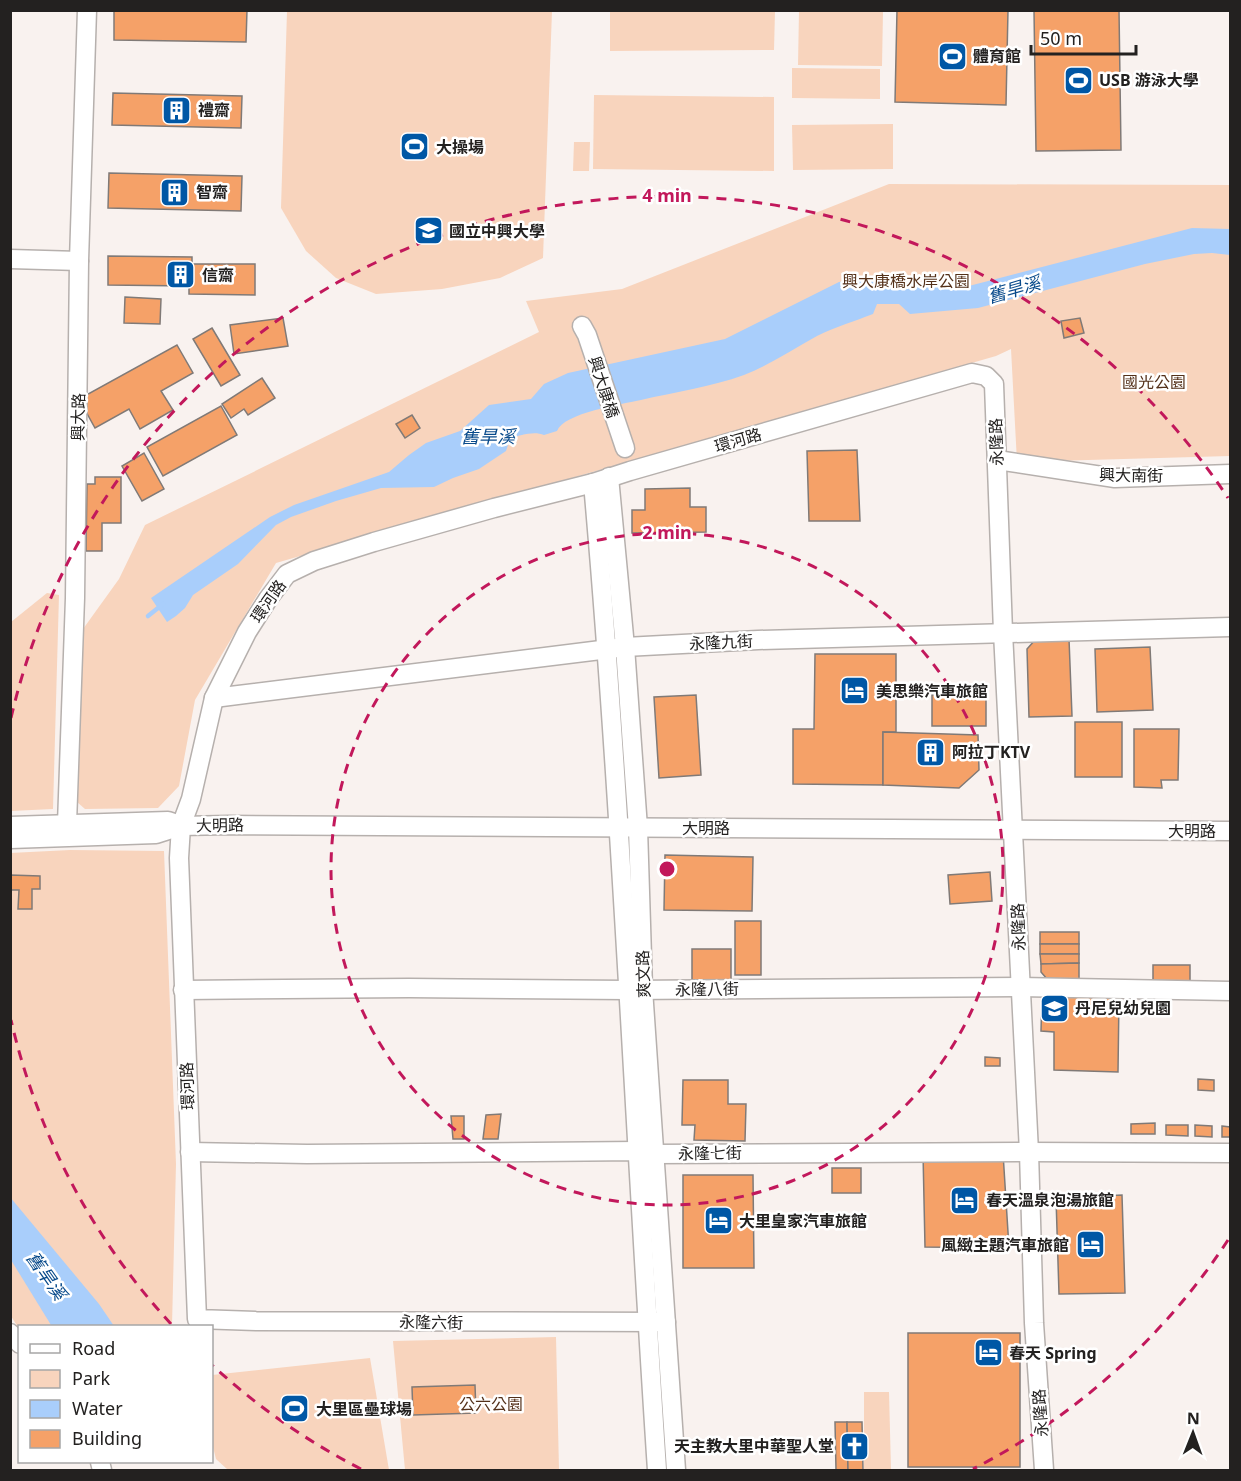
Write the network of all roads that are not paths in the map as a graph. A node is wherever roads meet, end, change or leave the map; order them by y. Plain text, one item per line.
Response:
1 (87, 10) edge
2 (10, 259) edge
3 (79, 261) junction
4 (582, 326) dead end
5 (994, 384) joint
6 (625, 448) dead end
7 (997, 460) junction
8 (1230, 474) edge
9 (601, 480) junction
10 (1230, 627) edge
11 (1003, 632) junction
12 (616, 648) junction
13 (214, 698) junction
14 (67, 824) junction
15 (10, 826) edge
16 (181, 826) junction
17 (629, 828) junction
18 (1014, 831) junction
19 (1230, 831) edge
20 (10, 839) edge
21 (1020, 987) junction
22 (635, 989) junction
23 (183, 990) junction
24 (1230, 991) edge
25 (190, 1152) junction
26 (1029, 1152) junction
27 (646, 1153) junction
28 (1230, 1153) edge
29 (197, 1319) joint
30 (647, 1323) junction
31 (666, 1323) junction
32 (657, 1470) edge
33 (675, 1470) edge
34 (1044, 1470) edge

1 - 3 street, 興大路
2 - 3 street
3 - 14 street, 興大路
4 - 6 street, 興大康橋
5 - 7 street, 永隆路
5 - 9 street, 環河路
7 - 8 street, 興大南街
7 - 11 street, 永隆路
9 - 12 street, 爽文路
9 - 13 street, 環河路
10 - 11 street, 永隆九街
11 - 12 street, 永隆九街
11 - 18 street, 永隆路
12 - 13 street, 永隆九街
12 - 17 street, 爽文路
13 - 16 street, 環河路
14 - 15 street, 大明路
14 - 16 street, 大明路
16 - 17 street, 大明路
16 - 20 street, 大明路
16 - 23 street, 環河路
17 - 18 street, 大明路
17 - 22 street, 爽文路
18 - 19 street, 大明路
18 - 21 street, 永隆路
21 - 22 street, 永隆八街
21 - 24 street, 永隆八街
21 - 26 street, 永隆路
22 - 23 street, 永隆八街
22 - 27 street, 爽文路
23 - 25 street, 環河路
25 - 27 street, 永隆七街
25 - 29 street, 環河路
26 - 27 street, 永隆七街
26 - 28 street, 永隆七街
26 - 34 street, 永隆路
27 - 30 street, 爽文路
27 - 31 street, 爽文路
29 - 30 street, 永隆六街
30 - 31 street, 永隆六街
30 - 32 street, 爽文路
31 - 33 street, 爽文路

